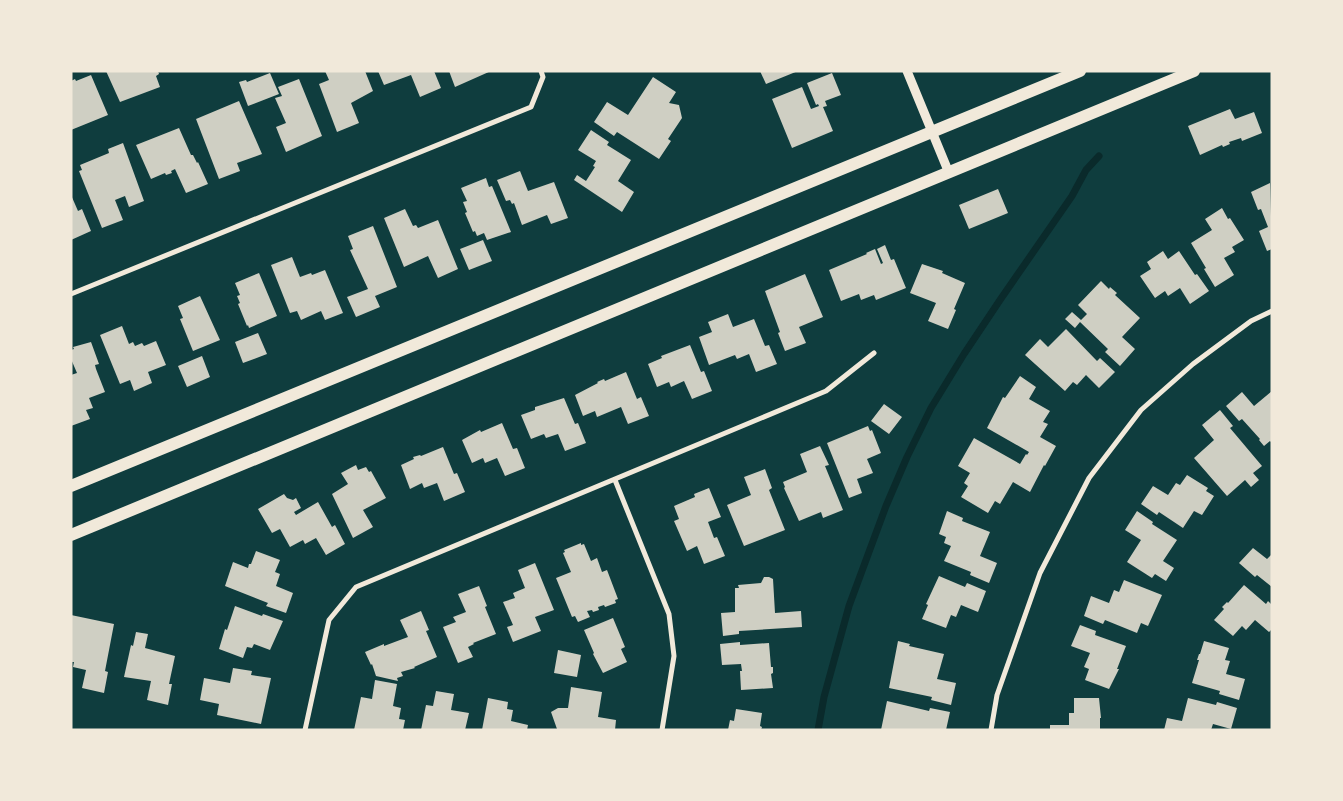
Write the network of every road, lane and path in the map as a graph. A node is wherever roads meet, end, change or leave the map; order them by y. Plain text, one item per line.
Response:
1 (907, 71) edge
2 (1080, 71) edge
3 (1194, 71) edge
4 (542, 74) edge
5 (932, 132) junction
6 (949, 172) junction
7 (71, 294) edge
8 (1272, 311) edge
9 (874, 353) dead end
10 (615, 480) junction
11 (71, 486) edge
12 (71, 535) edge
13 (305, 730) edge
14 (662, 730) edge
15 (991, 730) edge

1 - 5 street
2 - 5 main road
3 - 6 main road
4 - 7 street
5 - 6 street
5 - 11 main road
6 - 12 main road
8 - 15 street
9 - 10 street
10 - 13 street
10 - 14 street

